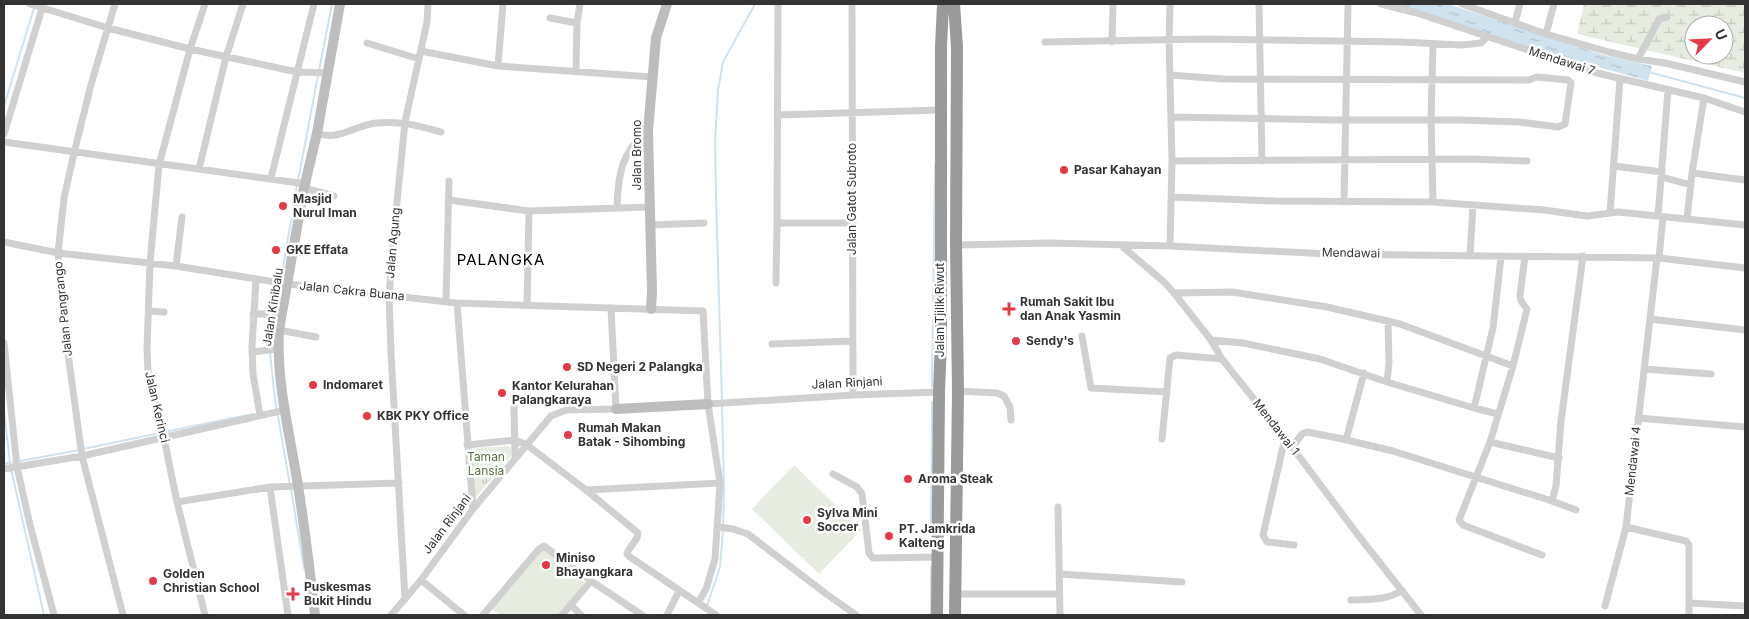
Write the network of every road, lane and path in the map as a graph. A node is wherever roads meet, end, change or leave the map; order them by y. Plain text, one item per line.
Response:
1 (30, 4) edge
2 (115, 4) edge
3 (205, 4) edge
4 (243, 4) edge
5 (314, 4) edge
6 (340, 4) edge
7 (428, 4) edge
8 (503, 4) edge
9 (580, 4) edge
10 (667, 4) edge
11 (778, 4) edge
12 (852, 4) edge
13 (943, 4) edge
14 (954, 4) edge
15 (1113, 4) edge
16 (1170, 4) edge
17 (1259, 4) edge
18 (1348, 4) edge
19 (1381, 4) edge
20 (1462, 4) edge
21 (1520, 4) edge
22 (1554, 4) edge
23 (43, 6) edge
24 (1667, 17) dead end
25 (550, 18) dead end
26 (1516, 22) junction
27 (577, 23) junction
28 (108, 28) junction
29 (1546, 34) junction
30 (1487, 37) junction
31 (1259, 39) junction
32 (1169, 40) junction
33 (1347, 40) junction
34 (1045, 42) dead end
35 (1112, 42) junction
36 (367, 43) dead end
37 (1433, 44) junction
38 (190, 49) junction
39 (421, 51) junction
40 (226, 57) junction
41 (419, 59) junction
42 (1638, 59) junction
43 (498, 66) junction
44 (297, 72) junction
45 (576, 72) junction
46 (327, 73) junction
47 (1170, 75) junction
48 (652, 77) junction
49 (1260, 78) junction
50 (1346, 79) junction
51 (1432, 79) junction
52 (1620, 79) junction
53 (1745, 82) edge
54 (1668, 90) junction
55 (1704, 98) junction
56 (940, 110) junction
57 (853, 112) junction
58 (1745, 112) edge
59 (778, 115) junction
60 (1171, 117) junction
61 (1261, 118) junction
62 (1346, 120) junction
63 (1431, 120) junction
64 (406, 122) junction
65 (648, 131) junction
66 (441, 132) dead end
67 (316, 133) junction
68 (4, 134) edge
69 (4, 142) edge
70 (74, 153) junction
71 (1345, 160) junction
72 (1172, 161) junction
73 (1262, 161) junction
74 (1433, 161) junction
75 (1527, 162) dead end
76 (159, 165) junction
77 (1614, 166) junction
78 (199, 168) junction
79 (1692, 173) junction
80 (1662, 175) junction
81 (270, 178) junction
82 (1745, 180) edge
83 (449, 182) dead end
84 (1691, 185) junction
85 (305, 186) junction
86 (334, 196) dead end
87 (1172, 197) junction
88 (449, 200) junction
89 (1344, 202) junction
90 (1433, 202) junction
91 (1473, 205) junction
92 (617, 207) junction
93 (649, 207) junction
94 (529, 211) junction
95 (1610, 213) junction
96 (182, 217) dead end
97 (1660, 217) junction
98 (1687, 219) junction
99 (704, 223) dead end
100 (777, 223) junction
101 (853, 223) junction
102 (650, 225) junction
103 (1745, 225) edge
104 (4, 242) edge
105 (956, 245) junction
106 (1123, 246) junction
107 (1170, 246) junction
108 (58, 253) junction
109 (1470, 256) junction
110 (1500, 256) junction
111 (1525, 256) junction
112 (1583, 256) junction
113 (1658, 258) junction
114 (150, 263) junction
115 (176, 266) junction
116 (1745, 268) edge
117 (256, 279) junction
118 (776, 283) dead end
119 (288, 284) junction
120 (1174, 293) junction
121 (389, 296) junction
122 (446, 301) junction
123 (457, 303) junction
124 (527, 304) junction
125 (611, 308) junction
126 (651, 309) junction
127 (149, 311) junction
128 (164, 312) dead end
129 (253, 314) junction
130 (283, 314) junction
131 (1650, 319) junction
132 (1388, 321) junction
133 (279, 330) junction
134 (1745, 330) edge
135 (1082, 336) dead end
136 (316, 337) dead end
137 (1211, 340) junction
138 (852, 341) junction
139 (4, 344) edge
140 (772, 344) dead end
141 (278, 349) junction
142 (252, 352) junction
143 (1487, 357) junction
144 (1222, 359) junction
145 (1513, 366) junction
146 (1644, 369) junction
147 (1364, 373) junction
148 (1711, 374) dead end
149 (1387, 382) junction
150 (958, 391) junction
151 (939, 392) junction
152 (1167, 392) junction
153 (853, 395) junction
154 (712, 403) junction
155 (514, 406) dead end
156 (1474, 408) junction
157 (616, 409) junction
158 (285, 410) junction
159 (1498, 414) junction
160 (260, 416) junction
161 (1638, 418) junction
162 (1011, 420) dead end
163 (1745, 428) edge
164 (164, 438) junction
165 (1284, 438) junction
166 (1162, 439) dead end
167 (515, 440) junction
168 (1346, 440) junction
169 (1490, 442) junction
170 (467, 444) junction
171 (527, 445) junction
172 (1292, 447) junction
173 (82, 456) junction
174 (515, 457) junction
175 (1559, 458) junction
176 (17, 467) junction
177 (4, 469) edge
178 (833, 474) dead end
179 (1477, 478) junction
180 (399, 483) junction
181 (720, 483) junction
182 (298, 485) junction
183 (270, 487) junction
184 (586, 490) junction
185 (1552, 501) junction
186 (176, 502) junction
187 (1058, 507) dead end
188 (472, 509) junction
189 (1576, 510) dead end
190 (938, 512) junction
191 (956, 512) junction
192 (1626, 527) junction
193 (722, 528) junction
194 (1294, 545) dead end
195 (1542, 555) dead end
196 (938, 557) junction
197 (1060, 574) junction
198 (420, 580) junction
199 (590, 581) junction
200 (1182, 582) dead end
201 (1402, 590) junction
202 (679, 591) junction
203 (955, 594) junction
204 (1059, 594) junction
205 (405, 599) junction
206 (1351, 600) dead end
207 (1689, 603) junction
208 (701, 605) junction
209 (570, 606) junction
210 (1605, 606) dead end
211 (1745, 606) edge
212 (714, 614) edge
213 (54, 615) edge
214 (123, 615) edge
215 (205, 615) edge
216 (288, 615) edge
217 (315, 615) edge
218 (391, 615) edge
219 (464, 615) edge
220 (483, 615) edge
221 (562, 615) edge
222 (581, 615) edge
223 (642, 615) edge
224 (668, 615) edge
225 (856, 615) edge
226 (937, 615) edge
227 (955, 615) edge
228 (1060, 615) edge
229 (1421, 615) edge
230 (1689, 615) edge

1 - 23 street
2 - 28 street, Jalan Pangrango
3 - 38 street
4 - 40 street
5 - 44 street
6 - 46 street, Jalan Kinibalu
7 - 39 street, Jalan Agung
8 - 43 street
9 - 27 street
10 - 48 street, Jalan Bromo
11 - 59 street
12 - 57 street, Jalan Gatot Subroto
13 - 56 highway, Jalan Tjilik Riwut
14 - 105 highway, Jalan Tjilik Riwut
15 - 35 street
16 - 32 street
17 - 31 street
18 - 33 street
19 - 30 street, Mendawai 7
20 - 26 street
21 - 26 street
22 - 29 street
23 - 28 street
23 - 68 street
24 - 42 street
25 - 27 street
26 - 29 street
27 - 45 street
28 - 38 street
28 - 70 street, Jalan Pangrango
29 - 42 street
30 - 37 street
30 - 52 street, Mendawai 7
31 - 32 street
31 - 33 street
31 - 49 street
32 - 35 street
32 - 47 street
33 - 37 street
33 - 50 street
34 - 35 street
36 - 41 street
37 - 51 street
38 - 40 street
38 - 76 street
39 - 41 street, Jalan Agung
39 - 43 street
40 - 44 street
40 - 78 street
41 - 64 street, Jalan Agung
42 - 53 street
43 - 45 street
44 - 46 street
44 - 81 street
45 - 48 street
46 - 67 street, Jalan Kinibalu
47 - 49 street
47 - 60 street
48 - 65 street, Jalan Bromo
49 - 50 street
49 - 61 street
50 - 51 street
50 - 62 street
51 - 63 street
51 - 63 street
52 - 54 street, Mendawai 7
52 - 77 street
54 - 55 street, Mendawai 7
54 - 80 street, Mendawai 4
55 - 58 street, Mendawai 7
55 - 79 street
56 - 57 street
56 - 151 highway, Jalan Tjilik Riwut
57 - 59 street
57 - 101 street, Jalan Gatot Subroto
59 - 100 street
60 - 61 street
60 - 72 street
61 - 62 street
61 - 73 street
62 - 63 street
62 - 71 street
63 - 74 street
64 - 66 street
64 - 67 street
64 - 121 street, Jalan Agung
65 - 92 street
65 - 93 street, Jalan Bromo
67 - 85 street, Jalan Kinibalu
69 - 70 street
70 - 76 street
70 - 108 street, Jalan Pangrango
71 - 73 street
71 - 74 street
71 - 89 street
72 - 73 street
72 - 87 street
74 - 75 street
74 - 90 street
76 - 78 street
76 - 114 street, Jalan Kerinci
77 - 80 street
77 - 95 street
78 - 81 street
79 - 82 street
79 - 84 street
80 - 84 street
80 - 97 street, Mendawai 4
81 - 85 street
83 - 88 street
84 - 98 street
85 - 86 street
85 - 119 street, Jalan Kinibalu
87 - 89 street
87 - 107 street
88 - 94 street
88 - 122 street
89 - 90 street
90 - 91 street
91 - 95 street
91 - 109 street
92 - 93 street
92 - 94 street
93 - 102 street, Jalan Bromo
94 - 124 street
95 - 97 street
96 - 115 street
97 - 98 street
97 - 113 street, Mendawai 4
98 - 103 street
99 - 102 street
100 - 101 street
100 - 118 street
101 - 138 street, Jalan Gatot Subroto
102 - 126 street, Jalan Bromo
104 - 108 street, Jalan Cakra Buana
105 - 106 street, Mendawai
105 - 150 highway, Jalan Tjilik Riwut
106 - 107 street, Mendawai
106 - 120 street, Mendawai 1
107 - 109 street, Mendawai
108 - 114 street, Jalan Cakra Buana
108 - 173 street, Jalan Pangrango
109 - 110 street, Mendawai
110 - 111 street, Mendawai
110 - 143 street
111 - 112 street, Mendawai
111 - 145 street
112 - 113 street, Mendawai
112 - 175 street
113 - 116 street, Mendawai
113 - 131 street, Mendawai 4
114 - 115 street, Jalan Cakra Buana
114 - 127 street, Jalan Kerinci
115 - 117 street, Jalan Cakra Buana
117 - 119 street, Jalan Cakra Buana
117 - 129 street
119 - 121 street, Jalan Cakra Buana
119 - 130 street, Jalan Kinibalu
120 - 132 street
120 - 137 street, Mendawai 1
121 - 122 street, Jalan Cakra Buana
121 - 180 street, Jalan Agung
122 - 123 street, Jalan Cakra Buana
123 - 124 street, Jalan Cakra Buana
123 - 170 street
124 - 125 street, Jalan Cakra Buana
125 - 126 street, Jalan Cakra Buana
125 - 157 street
126 - 154 street, Jalan Cakra Buana
127 - 128 street
127 - 164 street, Jalan Kerinci
129 - 130 street
129 - 142 street
130 - 133 street, Jalan Kinibalu
131 - 134 street
131 - 146 street, Mendawai 4
132 - 143 street
132 - 149 street
133 - 136 street
133 - 141 street, Jalan Kinibalu
135 - 152 street
137 - 144 street, Mendawai 1
137 - 147 street
138 - 140 street
138 - 153 street, Jalan Gatot Subroto
139 - 176 street
141 - 142 street
141 - 158 street, Jalan Kinibalu
142 - 160 street
143 - 145 street
143 - 156 street
144 - 152 street
144 - 165 street, Mendawai 1
145 - 159 street
146 - 148 street
146 - 161 street, Mendawai 4
147 - 149 street
147 - 168 street
149 - 156 street
150 - 162 street
150 - 191 highway, Jalan Tjilik Riwut
151 - 153 street, Jalan Rinjani
151 - 190 highway, Jalan Tjilik Riwut
152 - 166 street
153 - 154 street, Jalan Rinjani
154 - 157 street, Jalan Rinjani
154 - 181 street
155 - 167 street
156 - 159 street
157 - 171 street, Jalan Rinjani
158 - 160 street
158 - 182 street, Jalan Kinibalu
159 - 169 street
160 - 164 street
161 - 163 street
161 - 192 street, Mendawai 4
164 - 173 street
164 - 186 street, Jalan Kerinci
165 - 172 street, Mendawai 1
165 - 194 street
167 - 170 street
167 - 171 street
167 - 174 street
168 - 172 street
168 - 179 street
169 - 175 street
169 - 179 street
170 - 188 street
171 - 174 street, Jalan Rinjani
171 - 184 street
172 - 201 street, Mendawai 1
173 - 176 street
173 - 214 street, Jalan Pangrango
174 - 188 street, Jalan Rinjani
175 - 185 street
176 - 177 street
176 - 213 street
178 - 196 street
179 - 185 street
179 - 195 street
180 - 182 street
180 - 205 street, Jalan Agung
181 - 184 street
181 - 193 street
182 - 183 street
182 - 217 street, Jalan Kinibalu
183 - 186 street
183 - 216 street
184 - 202 street
185 - 189 street
186 - 215 street, Jalan Kerinci
187 - 197 street
188 - 198 street, Jalan Rinjani
190 - 191 highway
190 - 196 highway, Jalan Tjilik Riwut
191 - 203 highway, Jalan Tjilik Riwut
192 - 207 street
192 - 210 street, Mendawai 4
193 - 208 street
193 - 225 street
196 - 226 highway, Jalan Tjilik Riwut
197 - 200 street
197 - 204 street
198 - 205 street, Jalan Rinjani
198 - 219 street
199 - 209 street
199 - 220 street
199 - 223 street
201 - 206 street
201 - 229 street, Mendawai 1
202 - 208 street
202 - 224 street
203 - 204 street
203 - 227 highway, Jalan Tjilik Riwut
204 - 228 street
205 - 218 street, Jalan Rinjani
207 - 211 street
207 - 230 street
208 - 212 street
209 - 221 street
209 - 222 street

